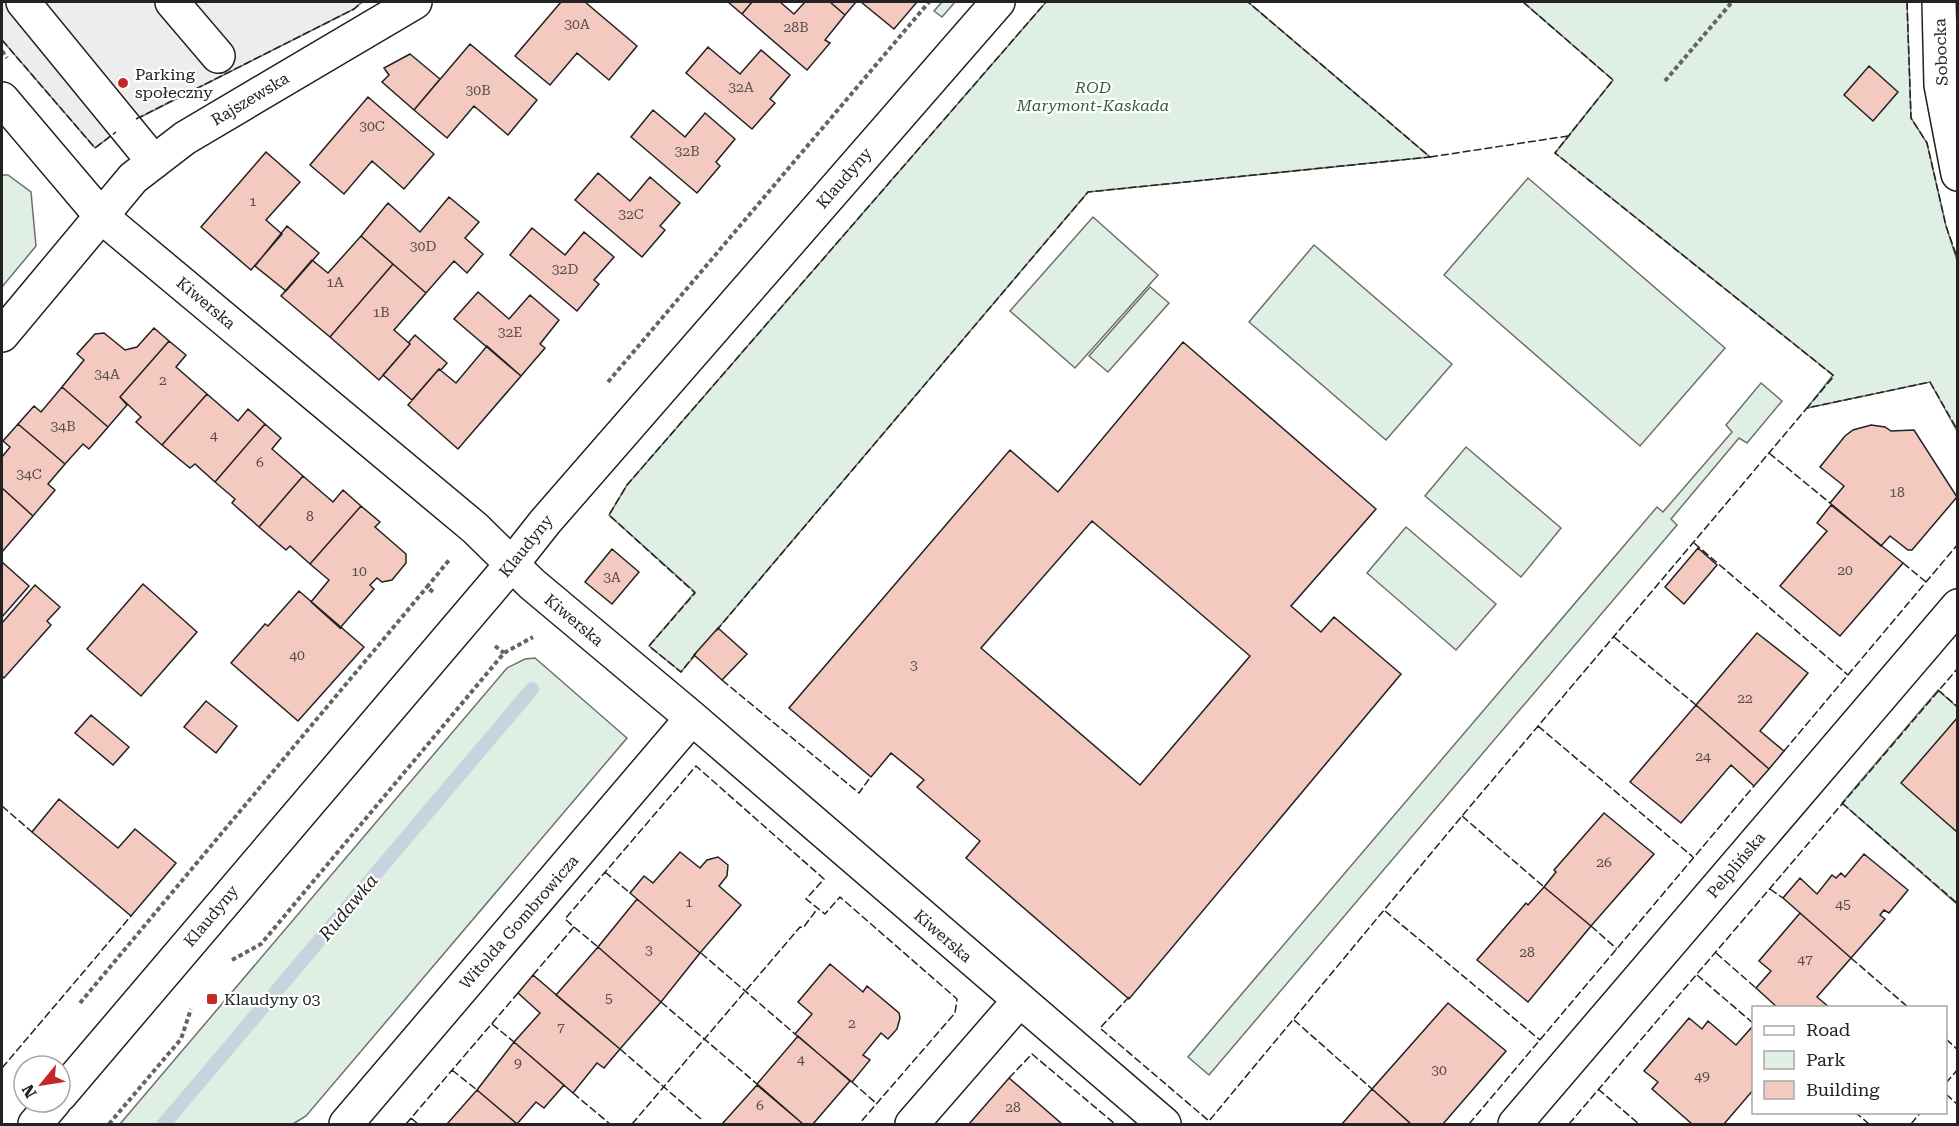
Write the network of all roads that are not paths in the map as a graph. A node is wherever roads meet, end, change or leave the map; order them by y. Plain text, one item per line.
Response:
1 (23, 2) edge
2 (172, 2) edge
3 (415, 2) edge
4 (998, 2) edge
5 (1939, 2) edge
6 (218, 56) dead end
7 (2, 99) edge
8 (154, 162) junction
9 (1958, 174) edge
10 (102, 217) junction
11 (2, 335) edge
12 (511, 565) junction
13 (1958, 606) edge
14 (692, 718) junction
15 (1019, 1001) junction
16 (72, 1081) edge
17 (345, 1125) edge
18 (912, 1125) edge
19 (1164, 1125) edge
20 (1515, 1125) edge

1 - 8 street
2 - 6 street
3 - 8 street, Rajszewska
4 - 12 street, Klaudyny
5 - 9 street, Sobocka
7 - 10 street, Kiwerska
8 - 10 street, Rajszewska
10 - 11 street, Rajszewska
10 - 12 street, Kiwerska
12 - 14 street, Kiwerska
12 - 16 street, Klaudyny
13 - 20 street, Pelplińska
14 - 15 street, Kiwerska
14 - 17 street, Witolda Gombrowicza
15 - 18 street
15 - 19 street, Kiwerska

